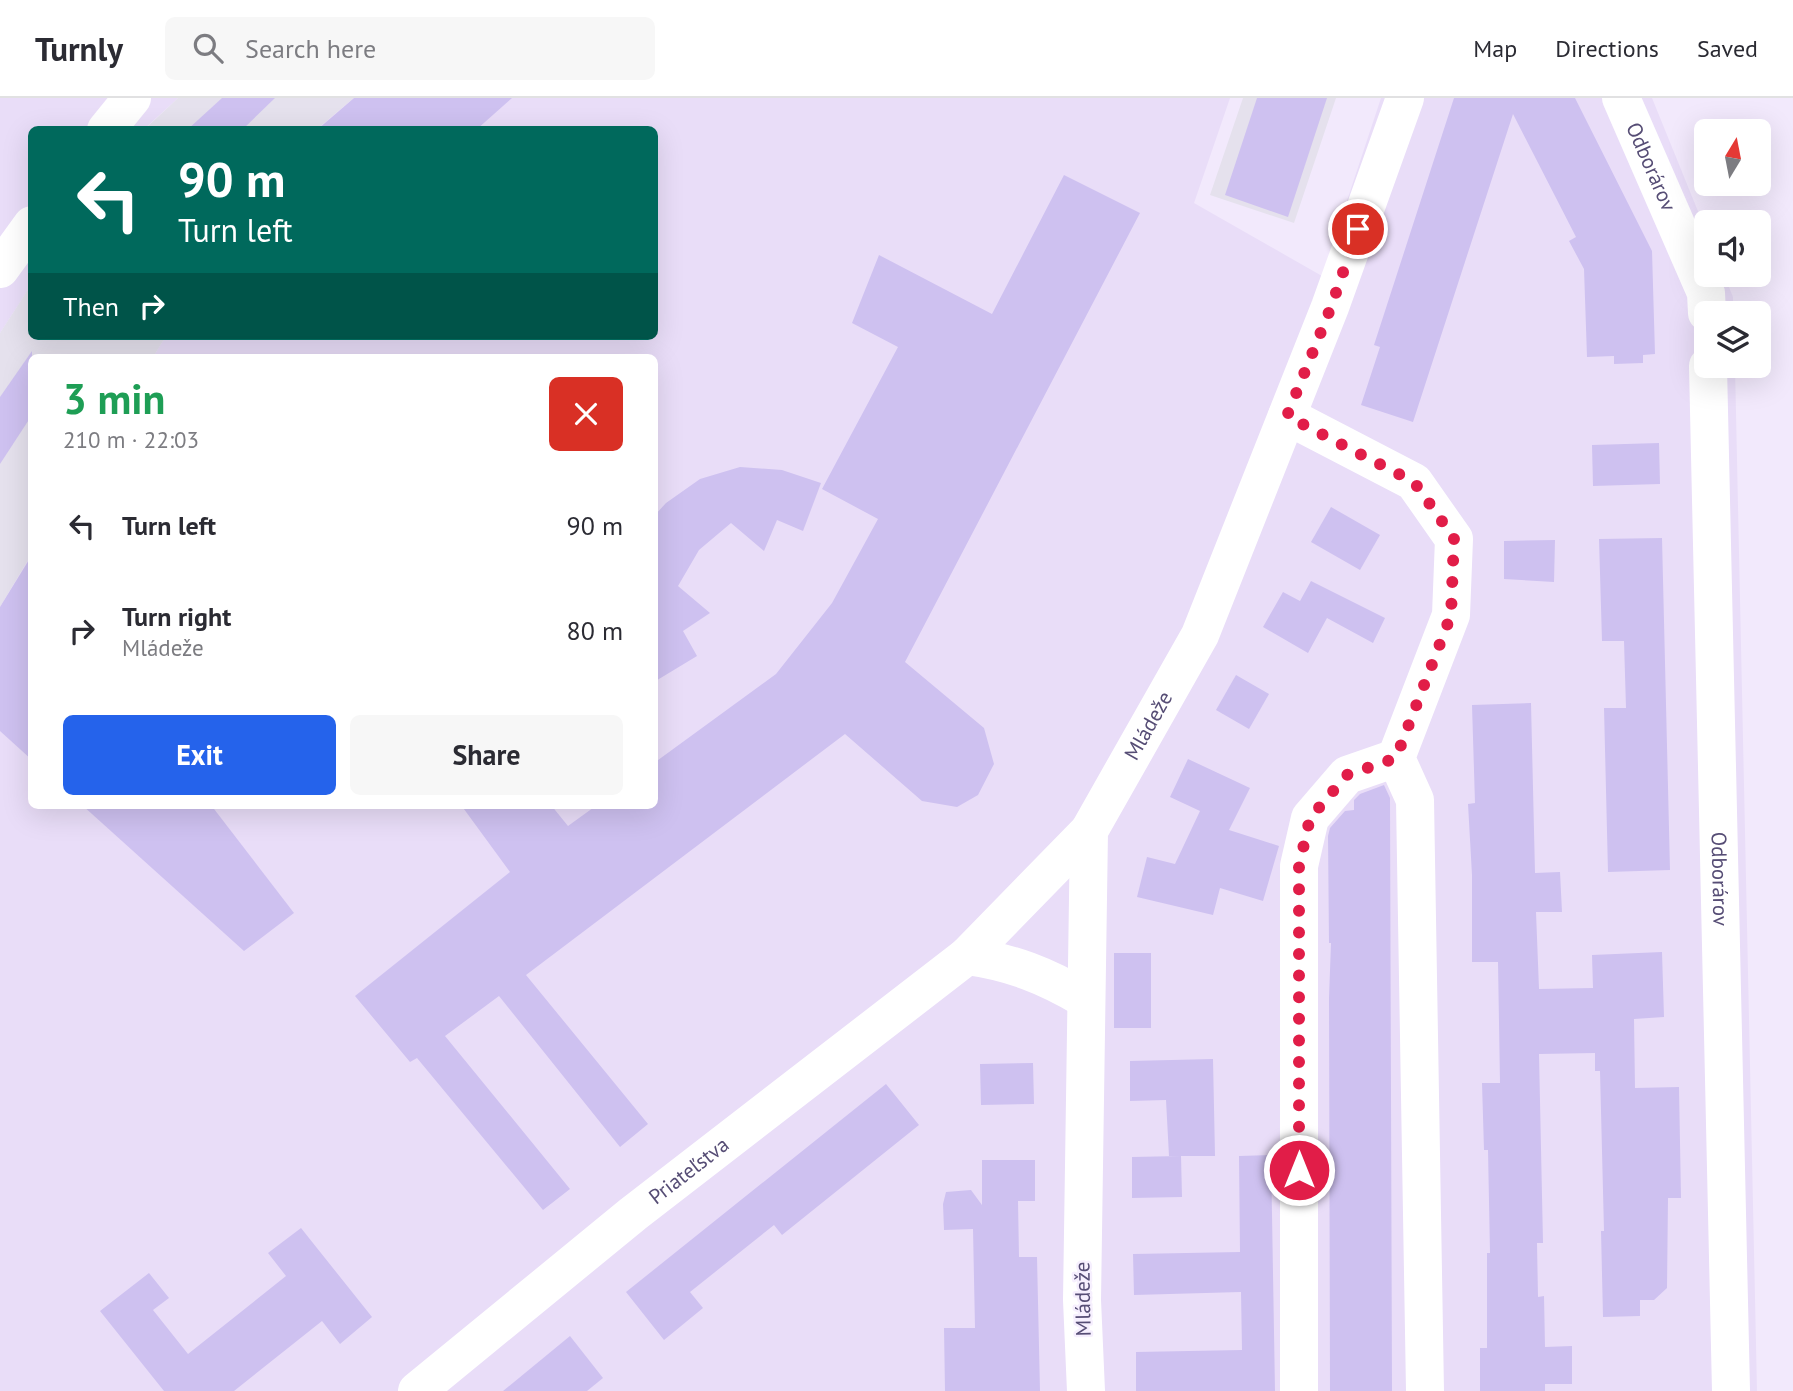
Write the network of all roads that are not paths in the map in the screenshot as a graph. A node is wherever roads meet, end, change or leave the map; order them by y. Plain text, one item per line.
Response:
1 (132, 98) edge
2 (1405, 98) edge
3 (1621, 98) edge
4 (109, 126) edge
5 (28, 230) edge
6 (0, 269) edge
7 (1706, 301) edge
8 (1708, 378) edge
9 (1287, 416) junction
10 (1396, 758) junction
11 (1089, 831) junction
12 (967, 956) junction
13 (1085, 999) junction
14 (417, 1391) edge
15 (1086, 1391) edge
16 (1299, 1391) edge
17 (1425, 1391) edge
18 (1731, 1391) edge

1 - 4 street
2 - 9 street, Mládeže
3 - 7 street, Odborárov
5 - 6 street
8 - 18 street, Odborárov
9 - 10 street
9 - 11 street, Mládeže
10 - 16 street
10 - 17 street
11 - 12 street, Priateľstva
11 - 13 street, Mládeže
12 - 13 street
12 - 14 street, Priateľstva
13 - 15 street, Mládeže

